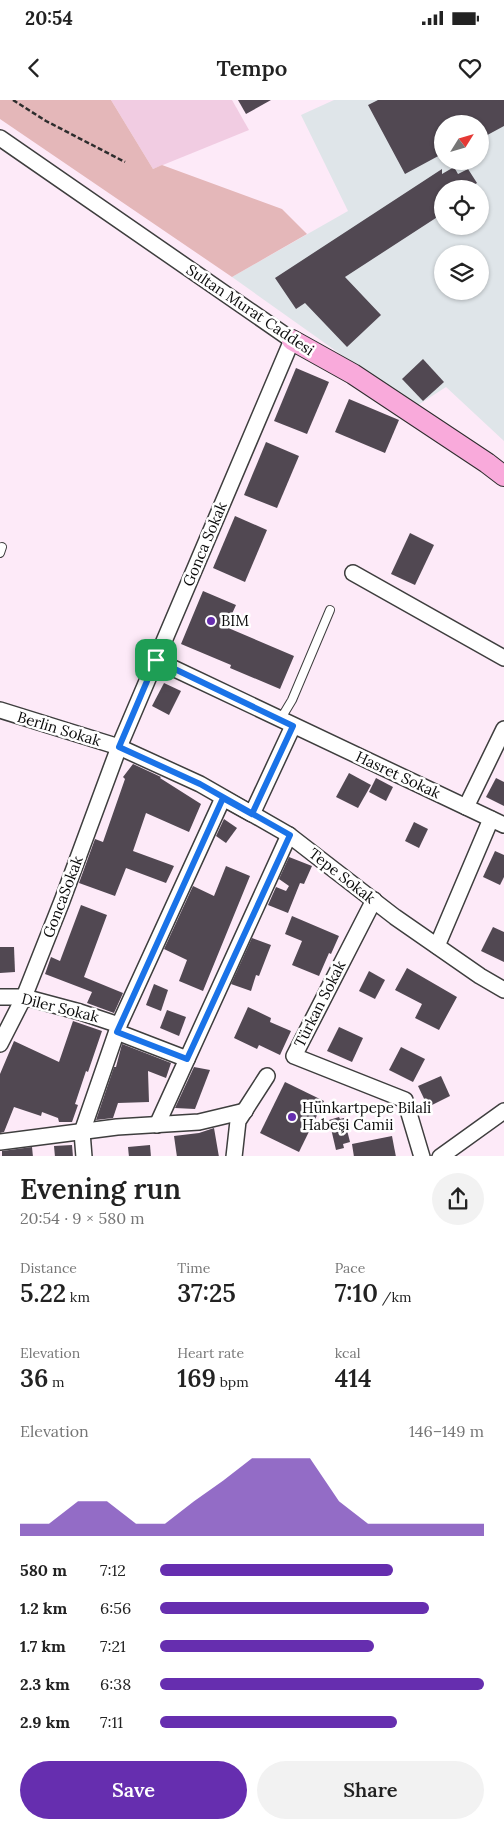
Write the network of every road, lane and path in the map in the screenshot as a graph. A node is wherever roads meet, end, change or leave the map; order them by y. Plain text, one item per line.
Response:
1 (13, 100) edge
2 (0, 138) edge
3 (124, 162) dead end
4 (292, 340) junction
5 (504, 476) edge
6 (353, 573) dead end
7 (330, 610) dead end
8 (504, 658) edge
9 (156, 660) junction
10 (0, 710) edge
11 (286, 723) junction
12 (504, 729) edge
13 (119, 747) junction
14 (223, 798) junction
15 (466, 807) junction
16 (497, 822) edge
17 (290, 835) junction
18 (374, 900) junction
19 (437, 946) junction
20 (504, 990) edge
21 (0, 997) edge
22 (24, 997) junction
23 (118, 1028) junction
24 (0, 1044) edge
25 (187, 1059) junction
26 (267, 1076) dead end
27 (245, 1111) junction
28 (504, 1111) edge
29 (157, 1125) junction
30 (82, 1132) junction
31 (0, 1142) edge
32 (84, 1156) edge
33 (234, 1156) edge
34 (422, 1156) edge
35 (440, 1156) edge

1 - 3 path
2 - 4 street, Sultan Murat Caddesi
4 - 5 street, Sultan Murat Caddesi
4 - 9 street, Gonca Sokak
6 - 8 street
7 - 11 lane
9 - 11 street, Hasret Sokak
9 - 13 street, Gonca Sokak
10 - 13 street, Berlin Sokak
11 - 14 street
11 - 15 street, Hasret Sokak
12 - 15 street
13 - 14 street, Tepe Sokak
13 - 22 street, GoncaSokak
14 - 17 street, Tepe Sokak
14 - 23 street
15 - 16 street, Hasret Sokak
16 - 19 street
17 - 18 street, Tepe Sokak
17 - 25 street
18 - 19 street, Tepe Sokak
18 - 34 street, Türkan Sokak
19 - 20 street, Tepe Sokak
21 - 22 street, Diler Sokak
22 - 23 street, Diler Sokak
22 - 24 street, GoncaSokak
23 - 25 street, Diler Sokak
23 - 30 street
25 - 29 street
26 - 27 street
27 - 29 street
27 - 33 street
28 - 35 street
29 - 30 street
30 - 31 street
30 - 32 street

